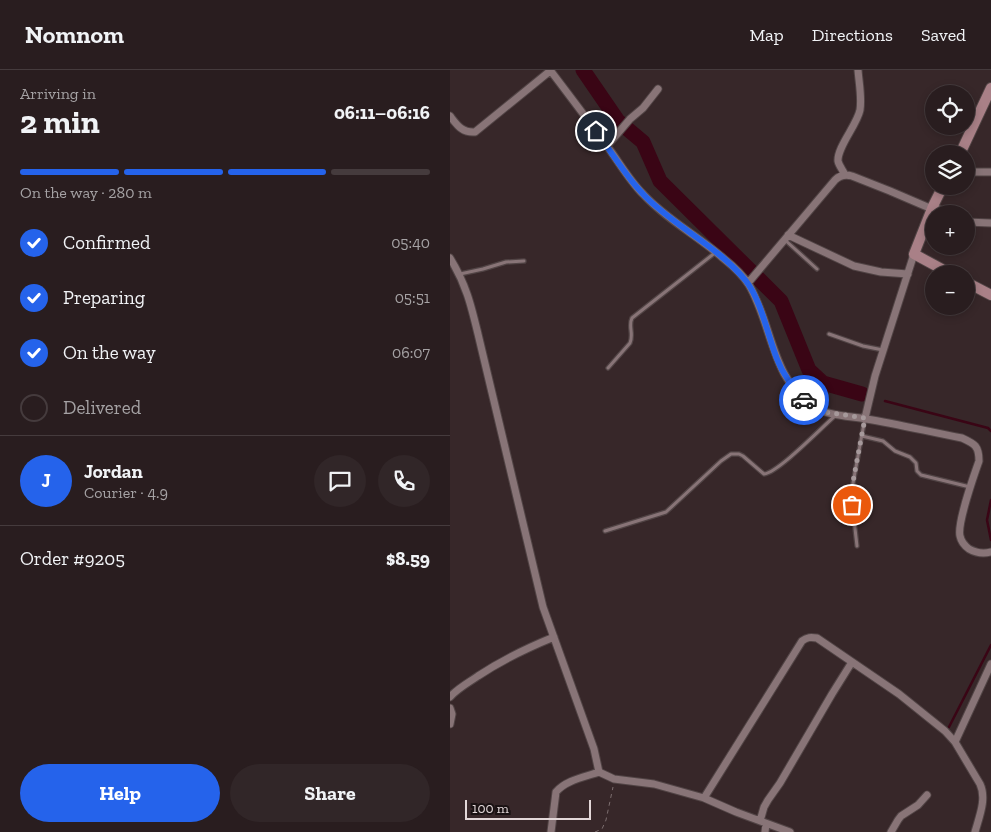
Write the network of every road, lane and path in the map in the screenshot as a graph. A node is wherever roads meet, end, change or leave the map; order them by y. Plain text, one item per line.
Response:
1 (550, 70) edge
2 (858, 70) edge
3 (991, 88) edge
4 (658, 89) dead end
5 (450, 116) edge
6 (964, 145) edge
7 (607, 146) junction
8 (975, 172) edge
9 (991, 172) edge
10 (845, 175) junction
11 (927, 205) edge
12 (975, 222) edge
13 (991, 223) edge
14 (925, 225) edge
15 (786, 237) junction
16 (716, 252) junction
17 (914, 254) junction
18 (450, 258) edge
19 (524, 261) dead end
20 (934, 265) edge
21 (816, 269) dead end
22 (459, 274) junction
23 (908, 274) junction
24 (748, 283) junction
25 (975, 287) edge
26 (991, 295) edge
27 (829, 334) dead end
28 (884, 350) junction
29 (608, 368) dead end
30 (837, 414) junction
31 (865, 418) junction
32 (862, 436) junction
33 (971, 487) junction
34 (605, 531) dead end
35 (857, 546) dead end
36 (989, 552) edge
37 (554, 637) junction
38 (852, 662) junction
39 (991, 664) edge
40 (450, 697) edge
41 (450, 708) edge
42 (450, 724) edge
43 (955, 742) junction
44 (599, 772) junction
45 (614, 779) junction
46 (927, 795) dead end
47 (704, 798) junction
48 (763, 822) junction
49 (551, 832) edge
50 (595, 832) edge
51 (765, 832) edge
52 (790, 832) edge
53 (891, 832) edge
54 (975, 832) edge

1 - 5 street
1 - 7 street
2 - 10 street
3 - 6 street
4 - 7 street
7 - 16 street
8 - 9 street
10 - 11 street
10 - 15 street
12 - 13 street
14 - 17 street
15 - 21 lane
15 - 23 street
15 - 24 street
16 - 24 street
16 - 29 lane
17 - 20 street
17 - 23 street
18 - 22 street
19 - 22 lane
22 - 37 street
23 - 28 street
24 - 30 street
25 - 26 street
27 - 28 lane
28 - 31 street
30 - 31 street
30 - 34 lane
31 - 32 lane
31 - 33 street
32 - 33 lane
32 - 35 lane
33 - 36 street
37 - 40 street
37 - 44 street
38 - 43 street
38 - 47 street
38 - 48 street
39 - 43 street
41 - 42 street
43 - 54 street
44 - 45 street
44 - 49 street
45 - 47 street
45 - 50 path
46 - 53 street
47 - 48 street
48 - 51 street
48 - 52 street

